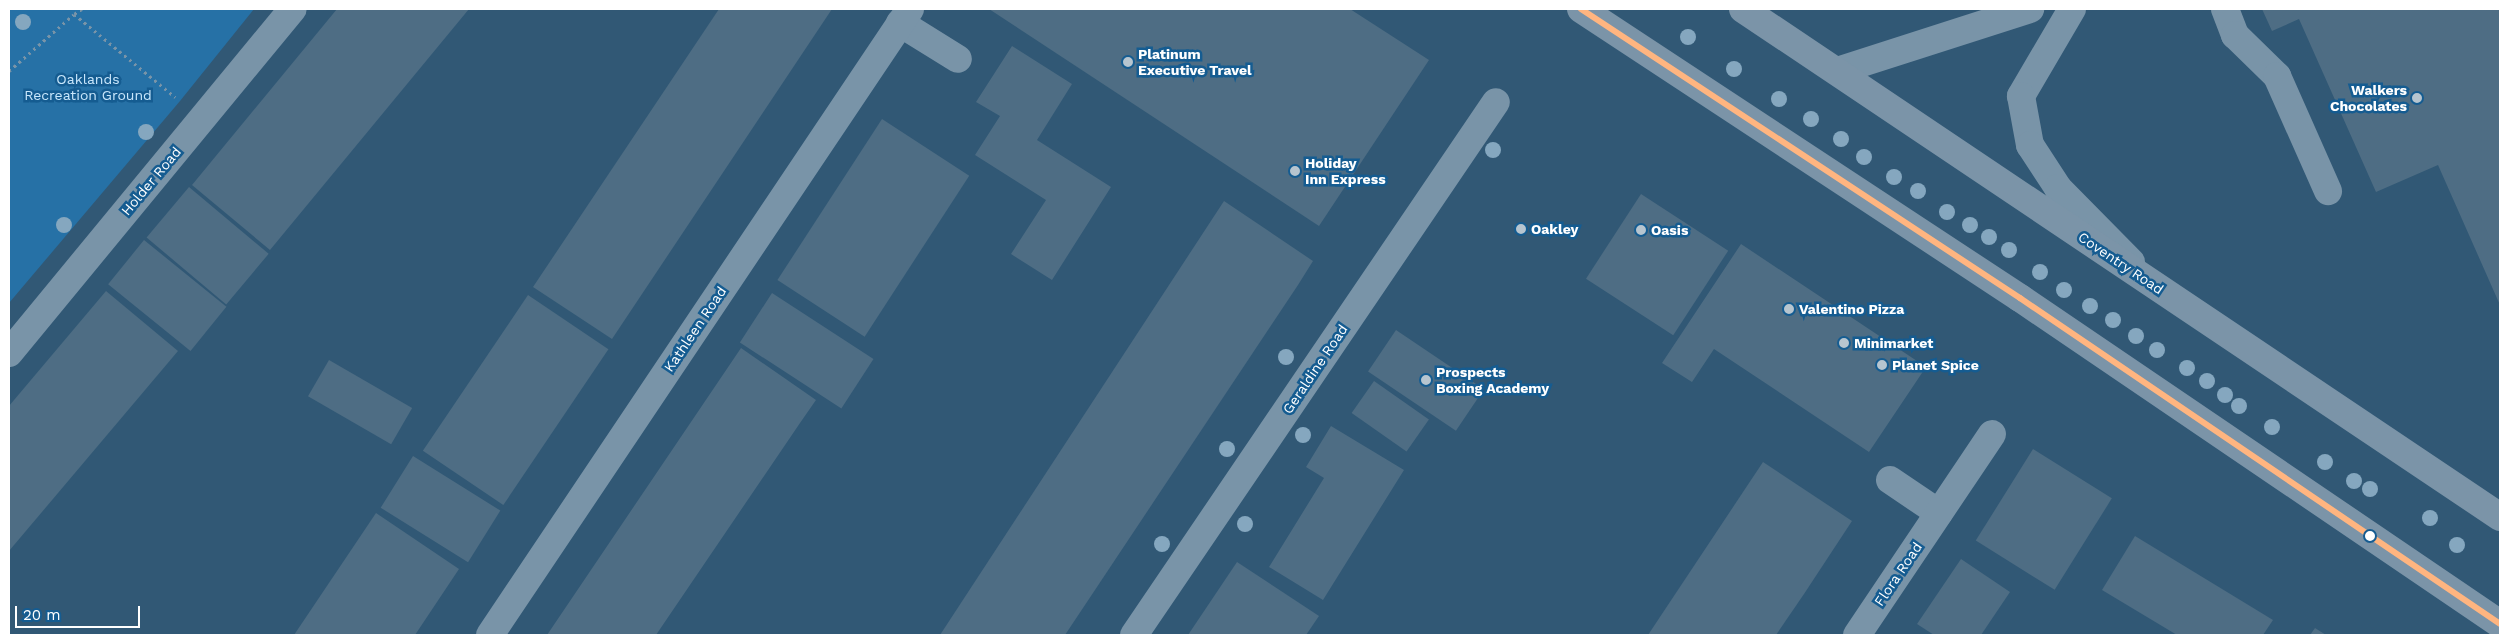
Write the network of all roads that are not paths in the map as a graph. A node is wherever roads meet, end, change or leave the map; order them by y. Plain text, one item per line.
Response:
1 (293, 9) edge
2 (1581, 9) edge
3 (1742, 9) edge
4 (2030, 9) edge
5 (2072, 9) edge
6 (2225, 9) edge
7 (905, 16) edge
8 (958, 59) dead end
9 (1837, 71) junction
10 (1496, 102) dead end
11 (2328, 191) dead end
12 (2154, 285) junction
13 (9, 353) edge
14 (1992, 434) dead end
15 (1890, 480) dead end
16 (1939, 513) junction
17 (2500, 517) edge
18 (2500, 624) edge
19 (490, 635) edge
20 (1134, 635) edge
21 (1857, 635) edge

1 - 13 street, Holder Road
2 - 18 highway
3 - 9 highway, Coventry Road
4 - 9 street
5 - 12 street
6 - 11 street
7 - 8 street, Kathleen Road
7 - 19 street, Kathleen Road
9 - 12 highway, Coventry Road
10 - 20 street, Geraldine Road
12 - 17 highway, Coventry Road
14 - 16 street, Flora Road
15 - 16 street
16 - 21 street, Flora Road

